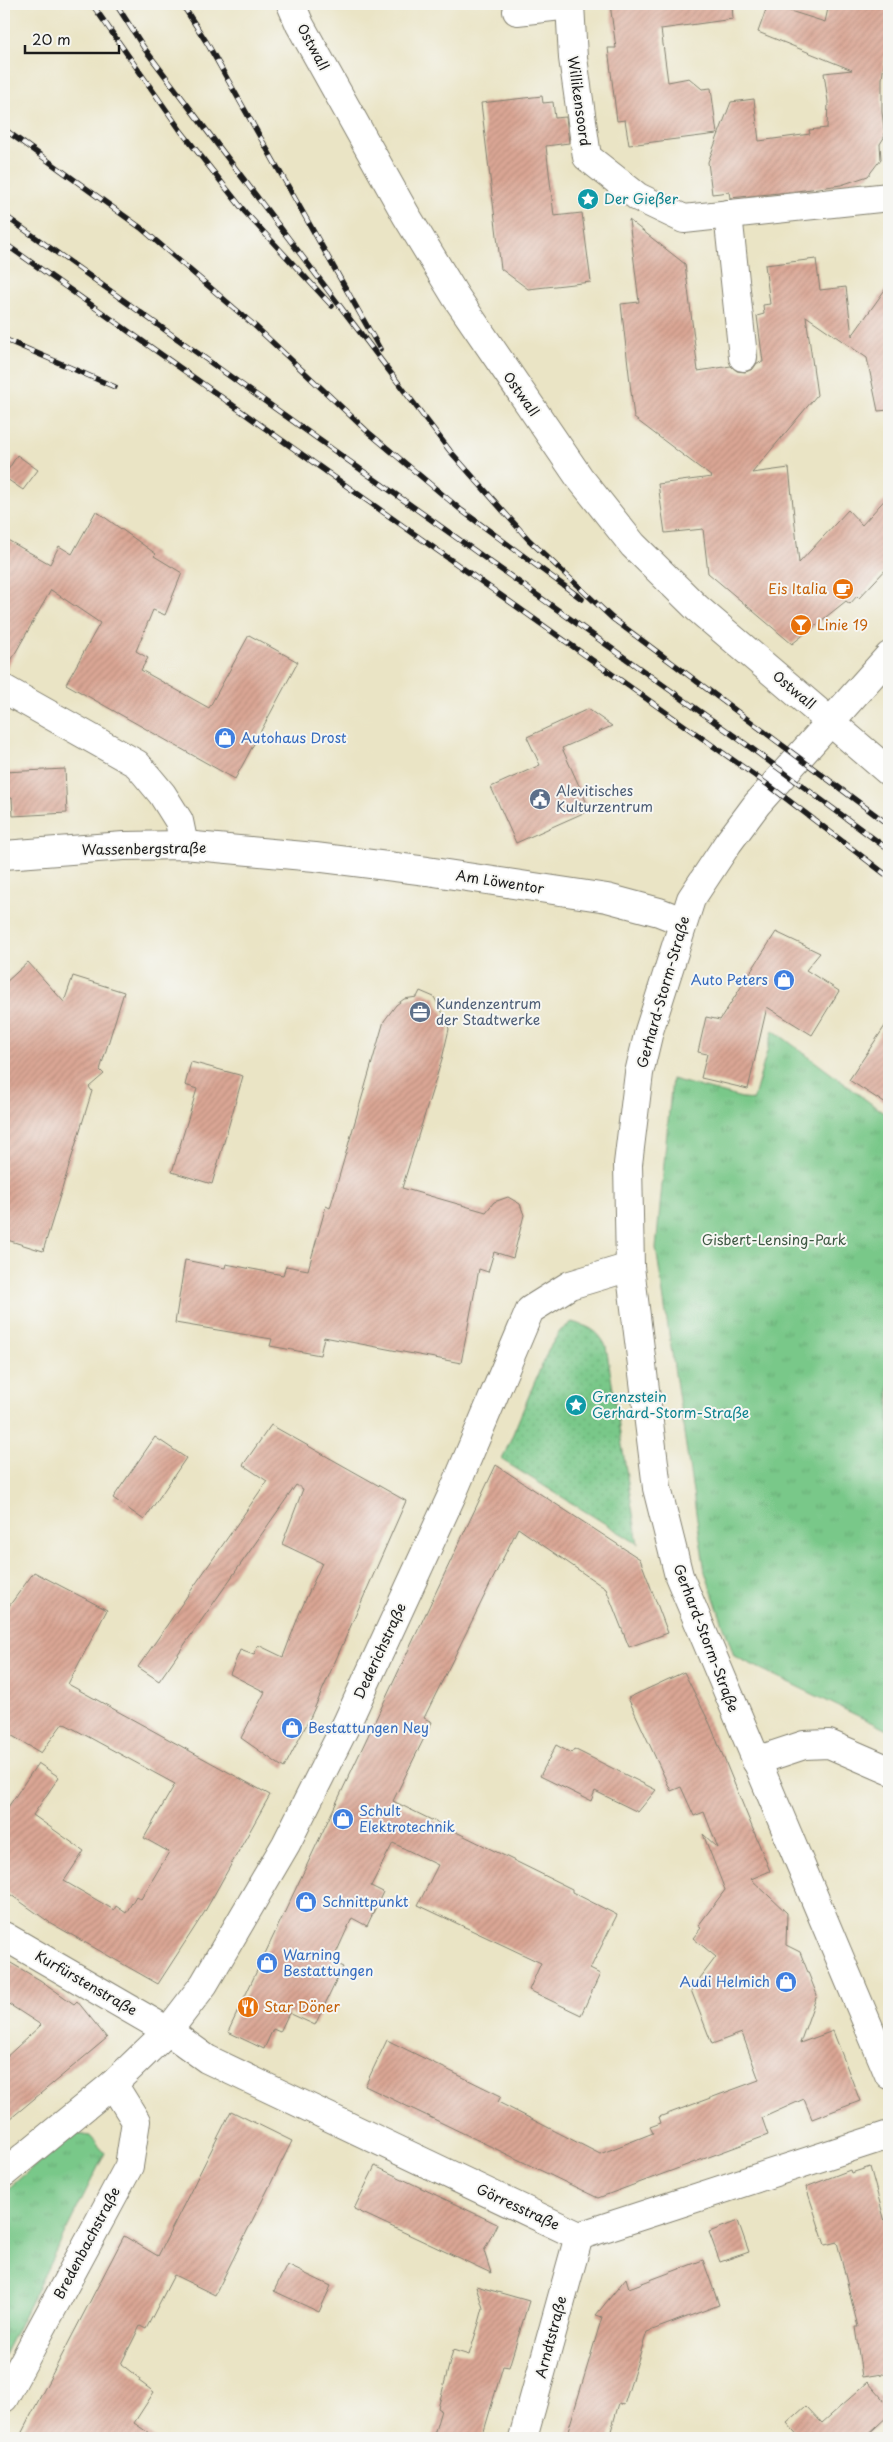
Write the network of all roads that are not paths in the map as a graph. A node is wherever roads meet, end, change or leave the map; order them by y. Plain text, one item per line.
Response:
1 (291, 4) edge
2 (570, 4) edge
3 (517, 11) dead end
4 (889, 197) edge
5 (728, 214) junction
6 (743, 357) dead end
7 (889, 656) edge
8 (4, 688) edge
9 (831, 721) junction
10 (889, 772) edge
11 (184, 845) junction
12 (4, 854) edge
13 (315, 857) joint
14 (682, 921) junction
15 (630, 1267) junction
16 (756, 1761) junction
17 (889, 1770) edge
18 (4, 1936) edge
19 (168, 2031) junction
20 (889, 2075) edge
21 (113, 2084) junction
22 (889, 2135) edge
23 (4, 2173) edge
24 (579, 2236) junction
25 (4, 2398) edge
26 (523, 2438) edge

1 - 9 street, Ostwall
2 - 3 street, Willikensoord
2 - 5 street, Willikensoord
4 - 5 street, Willikensoord
5 - 6 street
7 - 9 street
8 - 11 street
9 - 10 street, Ostwall
9 - 14 street, Gerhard-Storm-Straße
11 - 12 street, Wassenbergstraße
11 - 13 street, Wassenbergstraße
13 - 14 street, Am Löwentor
14 - 15 street, Gerhard-Storm-Straße
15 - 16 street, Gerhard-Storm-Straße
15 - 19 street, Dederichstraße
16 - 17 street
16 - 20 street, Gerhard-Storm-Straße
18 - 19 street, Kurfürstenstraße
19 - 21 street, Dederichstraße
19 - 24 street, Görresstraße
21 - 23 street, Dederichstraße
21 - 25 street, Bredenbachstraße
22 - 24 street
24 - 26 street, Arndtstraße

